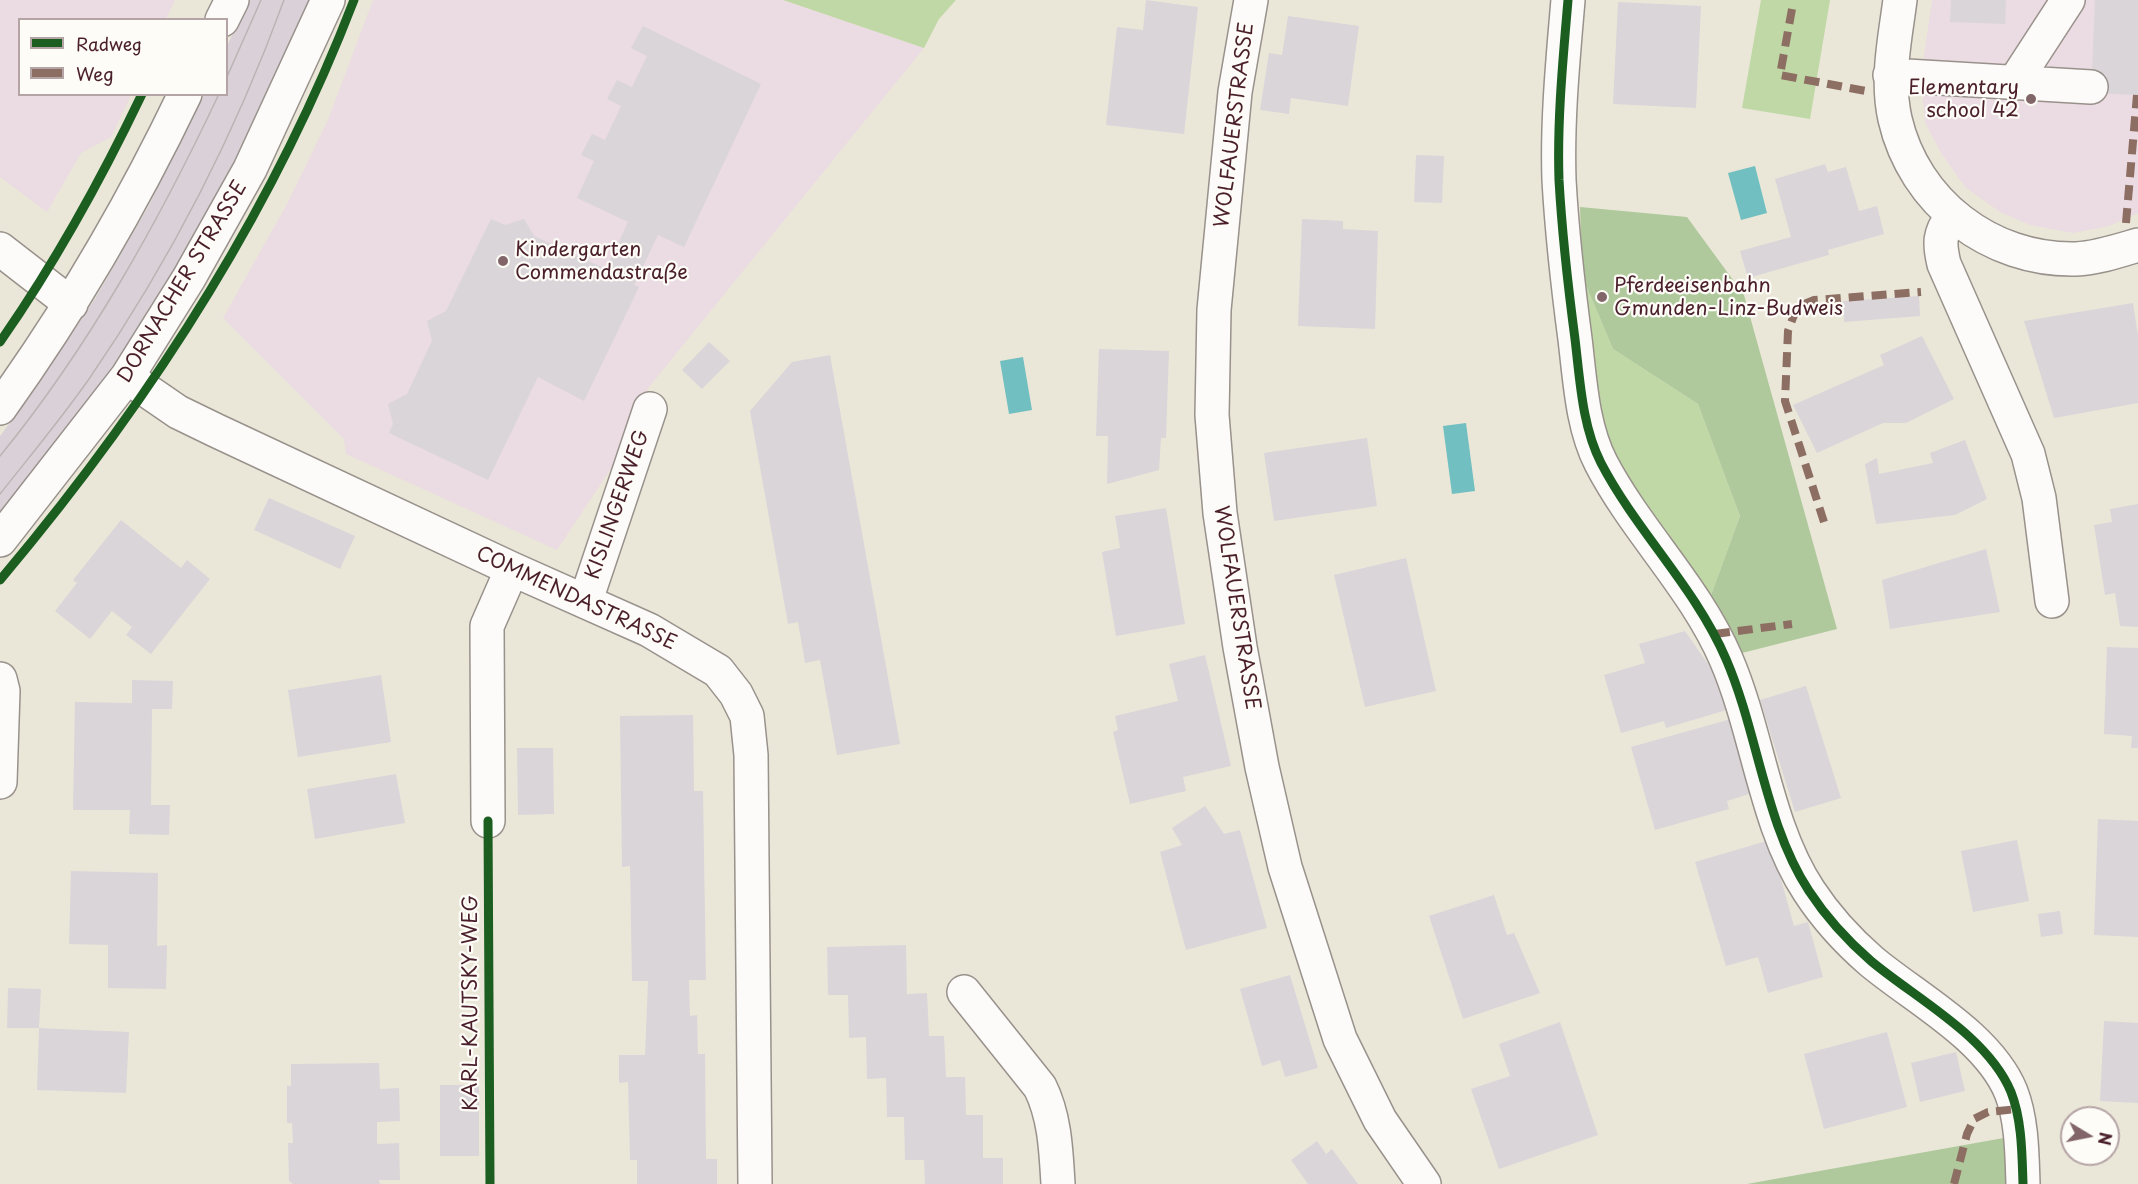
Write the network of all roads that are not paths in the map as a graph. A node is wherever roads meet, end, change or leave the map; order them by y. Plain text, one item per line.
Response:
1 (232, 0) edge
2 (328, 0) edge
3 (1251, 0) edge
4 (1568, 0) edge
5 (1900, 0) edge
6 (2068, 0) edge
7 (223, 18) edge
8 (1890, 75) junction
9 (2014, 83) junction
10 (2091, 87) dead end
11 (184, 96) edge
12 (1952, 216) junction
13 (2138, 244) edge
14 (0, 249) edge
15 (71, 304) junction
16 (128, 377) junction
17 (0, 408) edge
18 (650, 410) dead end
19 (0, 540) edge
20 (512, 569) junction
21 (586, 600) junction
22 (2052, 601) dead end
23 (0, 679) edge
24 (0, 782) edge
25 (488, 821) dead end
26 (964, 992) dead end
27 (755, 1184) edge
28 (1058, 1184) edge
29 (1424, 1184) edge
30 (2023, 1184) edge

1 - 7 street
2 - 16 street, DORNACHER STRASSE
3 - 29 street, WOLFAUERSTRASSE
4 - 30 street
5 - 8 street
6 - 9 street
8 - 9 street
8 - 12 street
9 - 10 street
11 - 15 street
12 - 13 street
12 - 22 street
14 - 15 street
15 - 17 street
16 - 19 street, DORNACHER STRASSE
16 - 20 street, COMMENDASTRASSE
18 - 21 street, KISLINGERWEG
20 - 21 street, COMMENDASTRASSE
20 - 25 street
21 - 27 street, COMMENDASTRASSE
23 - 24 street
26 - 28 street

